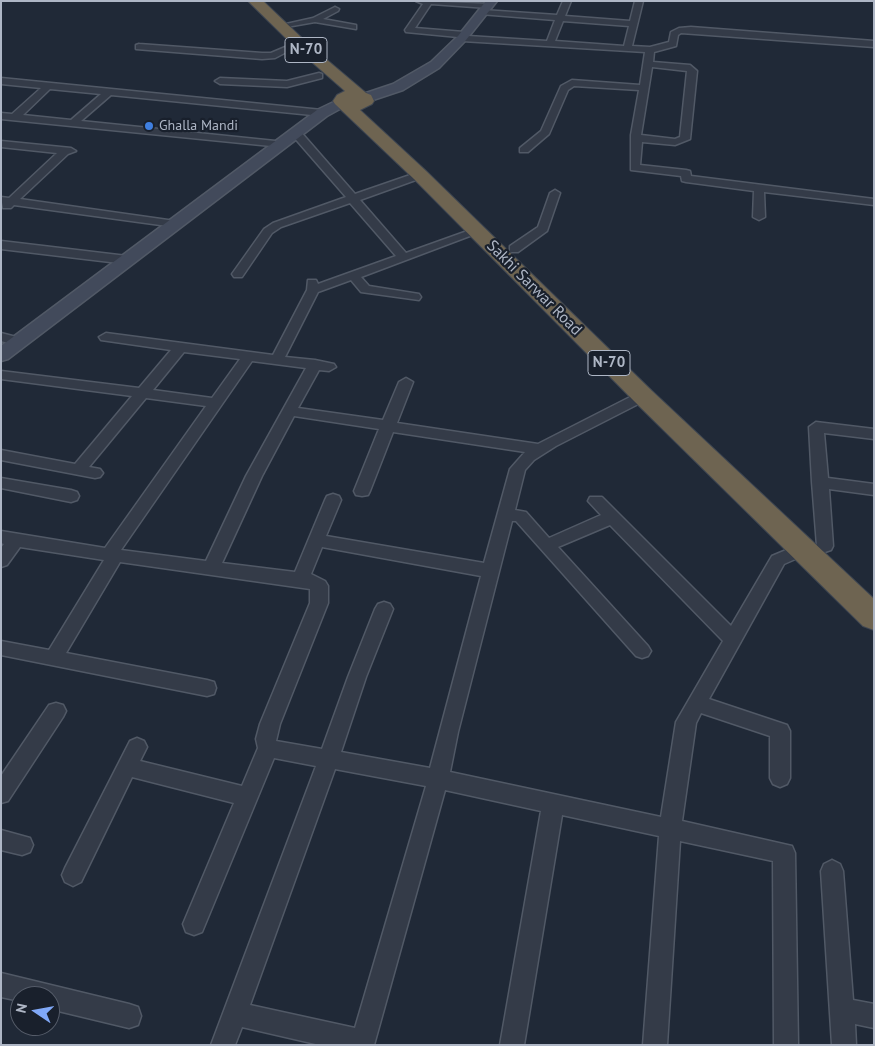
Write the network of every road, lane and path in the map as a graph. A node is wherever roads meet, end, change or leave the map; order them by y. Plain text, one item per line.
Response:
1 (242, 1) edge
2 (255, 1) edge
3 (420, 1) edge
4 (567, 1) edge
5 (639, 1) edge
6 (429, 2) edge
7 (488, 6) edge
8 (335, 9) dead end
9 (560, 18) junction
10 (315, 20) junction
11 (633, 24) junction
12 (281, 26) junction
13 (353, 27) dead end
14 (463, 36) junction
15 (550, 44) junction
16 (874, 44) edge
17 (139, 47) dead end
18 (290, 48) junction
19 (628, 49) junction
20 (650, 50) junction
21 (648, 64) junction
22 (320, 76) junction
23 (1, 81) edge
24 (220, 81) dead end
25 (49, 85) junction
26 (644, 88) junction
27 (110, 91) junction
28 (353, 100) junction
29 (322, 113) junction
30 (1, 116) edge
31 (15, 117) junction
32 (72, 123) junction
33 (296, 133) junction
34 (637, 138) junction
35 (1, 144) edge
36 (282, 144) junction
37 (524, 150) dead end
38 (420, 175) junction
39 (758, 187) junction
40 (555, 193) dead end
41 (353, 199) junction
42 (7, 201) edge
43 (874, 202) edge
44 (1, 211) edge
45 (759, 218) dead end
46 (175, 224) junction
47 (476, 231) junction
48 (1, 245) edge
49 (514, 249) junction
50 (403, 257) junction
51 (126, 260) junction
52 (238, 274) dead end
53 (353, 275) junction
54 (415, 297) dead end
55 (1, 337) edge
56 (106, 337) dead end
57 (19, 342) junction
58 (181, 347) junction
59 (1, 355) edge
60 (249, 356) junction
61 (277, 360) junction
62 (1, 375) edge
63 (406, 382) dead end
64 (140, 393) junction
65 (642, 396) junction
66 (218, 403) junction
67 (289, 411) junction
68 (389, 426) junction
69 (874, 434) edge
70 (540, 449) junction
71 (1, 455) edge
72 (78, 470) junction
73 (95, 473) dead end
74 (1, 482) edge
75 (820, 482) junction
76 (874, 490) edge
77 (362, 491) dead end
78 (72, 496) dead end
79 (333, 500) dead end
80 (596, 501) dead end
81 (506, 515) junction
82 (612, 517) junction
83 (9, 538) edge
84 (316, 540) junction
85 (546, 546) junction
86 (814, 547) junction
87 (112, 555) junction
88 (1, 561) edge
89 (211, 568) junction
90 (491, 571) junction
91 (300, 580) junction
92 (874, 593) edge
93 (384, 610) dead end
94 (874, 618) edge
95 (732, 639) junction
96 (1, 648) edge
97 (642, 652) dead end
98 (54, 658) junction
99 (207, 688) dead end
100 (697, 703) junction
101 (56, 711) dead end
102 (137, 747) dead end
103 (268, 748) junction
104 (329, 759) junction
105 (127, 767) junction
106 (780, 778) dead end
107 (438, 779) junction
108 (1, 794) edge
109 (248, 797) junction
110 (553, 804) junction
111 (670, 830) junction
112 (1, 840) edge
113 (22, 845) dead end
114 (832, 871) dead end
115 (73, 875) dead end
116 (194, 924) dead end
117 (60, 999) edge
118 (842, 1010) junction
119 (234, 1013) junction
120 (129, 1016) dead end
121 (874, 1016) edge
122 (362, 1044) edge
123 (223, 1045) edge
124 (512, 1045) edge
125 (655, 1045) edge
126 (786, 1045) edge
127 (844, 1045) edge

1 - 18 highway, N-70
2 - 12 highway, N-70
3 - 6 street
4 - 9 street
5 - 11 street
6 - 7 street
6 - 14 street
7 - 9 street
7 - 14 main road
8 - 10 street
9 - 11 street
9 - 15 street
10 - 12 street
10 - 13 street
11 - 19 street
12 - 28 highway, N-70
14 - 15 street
14 - 28 main road
15 - 19 street
16 - 20 street
17 - 18 street
18 - 22 highway, N-70
19 - 20 street
20 - 21 street
21 - 26 street
21 - 34 street
22 - 24 street
22 - 28 highway, N-70
23 - 25 street
25 - 27 street
25 - 31 street
26 - 34 street
26 - 37 street
27 - 29 street
27 - 32 street
28 - 29 main road
28 - 38 highway, Sakhi Sarwar Road / N-70
28 - 49 highway, Sakhi Sarwar Road / N-70
29 - 33 main road
30 - 31 street
31 - 32 street
32 - 36 street
33 - 36 main road
33 - 41 street
34 - 39 street
35 - 42 street
36 - 46 main road
38 - 41 street
38 - 47 highway, Sakhi Sarwar Road / N-70
39 - 43 street
39 - 45 street
40 - 49 street
41 - 50 street
41 - 52 street
42 - 44 street
42 - 46 street
46 - 51 main road
47 - 50 street
47 - 65 highway, Sakhi Sarwar Road / N-70
48 - 51 street
49 - 86 highway, Sakhi Sarwar Road / N-70
50 - 53 street
51 - 57 main road
53 - 54 street
53 - 61 street
55 - 57 street
56 - 58 street
57 - 59 main road
58 - 60 street
58 - 64 street
60 - 61 street
60 - 66 street
61 - 67 street
62 - 64 street
63 - 68 street
64 - 66 street
64 - 72 street
65 - 70 street
65 - 86 highway, Sakhi Sarwar Road / N-70
66 - 87 street
67 - 68 street
67 - 89 street
68 - 70 street
68 - 77 street
69 - 75 street
70 - 81 street
71 - 72 street
72 - 73 street
74 - 78 street
75 - 76 street
75 - 86 street
79 - 84 street
80 - 82 street
81 - 85 street
81 - 90 street
82 - 85 street
82 - 95 street
83 - 87 street
83 - 88 street
84 - 90 street
84 - 91 street
85 - 97 street
86 - 92 highway, Sakhi Sarwar Road / N-70
86 - 94 highway, Sakhi Sarwar Road / N-70
86 - 95 street
87 - 89 street
87 - 98 street
89 - 91 street
90 - 107 street
91 - 103 street
93 - 104 street
95 - 100 street
96 - 98 street
98 - 99 street
100 - 106 street
100 - 111 street
101 - 108 street
102 - 105 street
103 - 104 street
103 - 109 street
104 - 107 street
104 - 119 street
105 - 109 street
105 - 115 street
107 - 110 street
107 - 122 street
109 - 116 street
110 - 111 street
110 - 124 street
111 - 125 street
111 - 126 street
112 - 113 street
114 - 118 street
117 - 120 street
118 - 121 street
118 - 127 street
119 - 122 street
119 - 123 street

